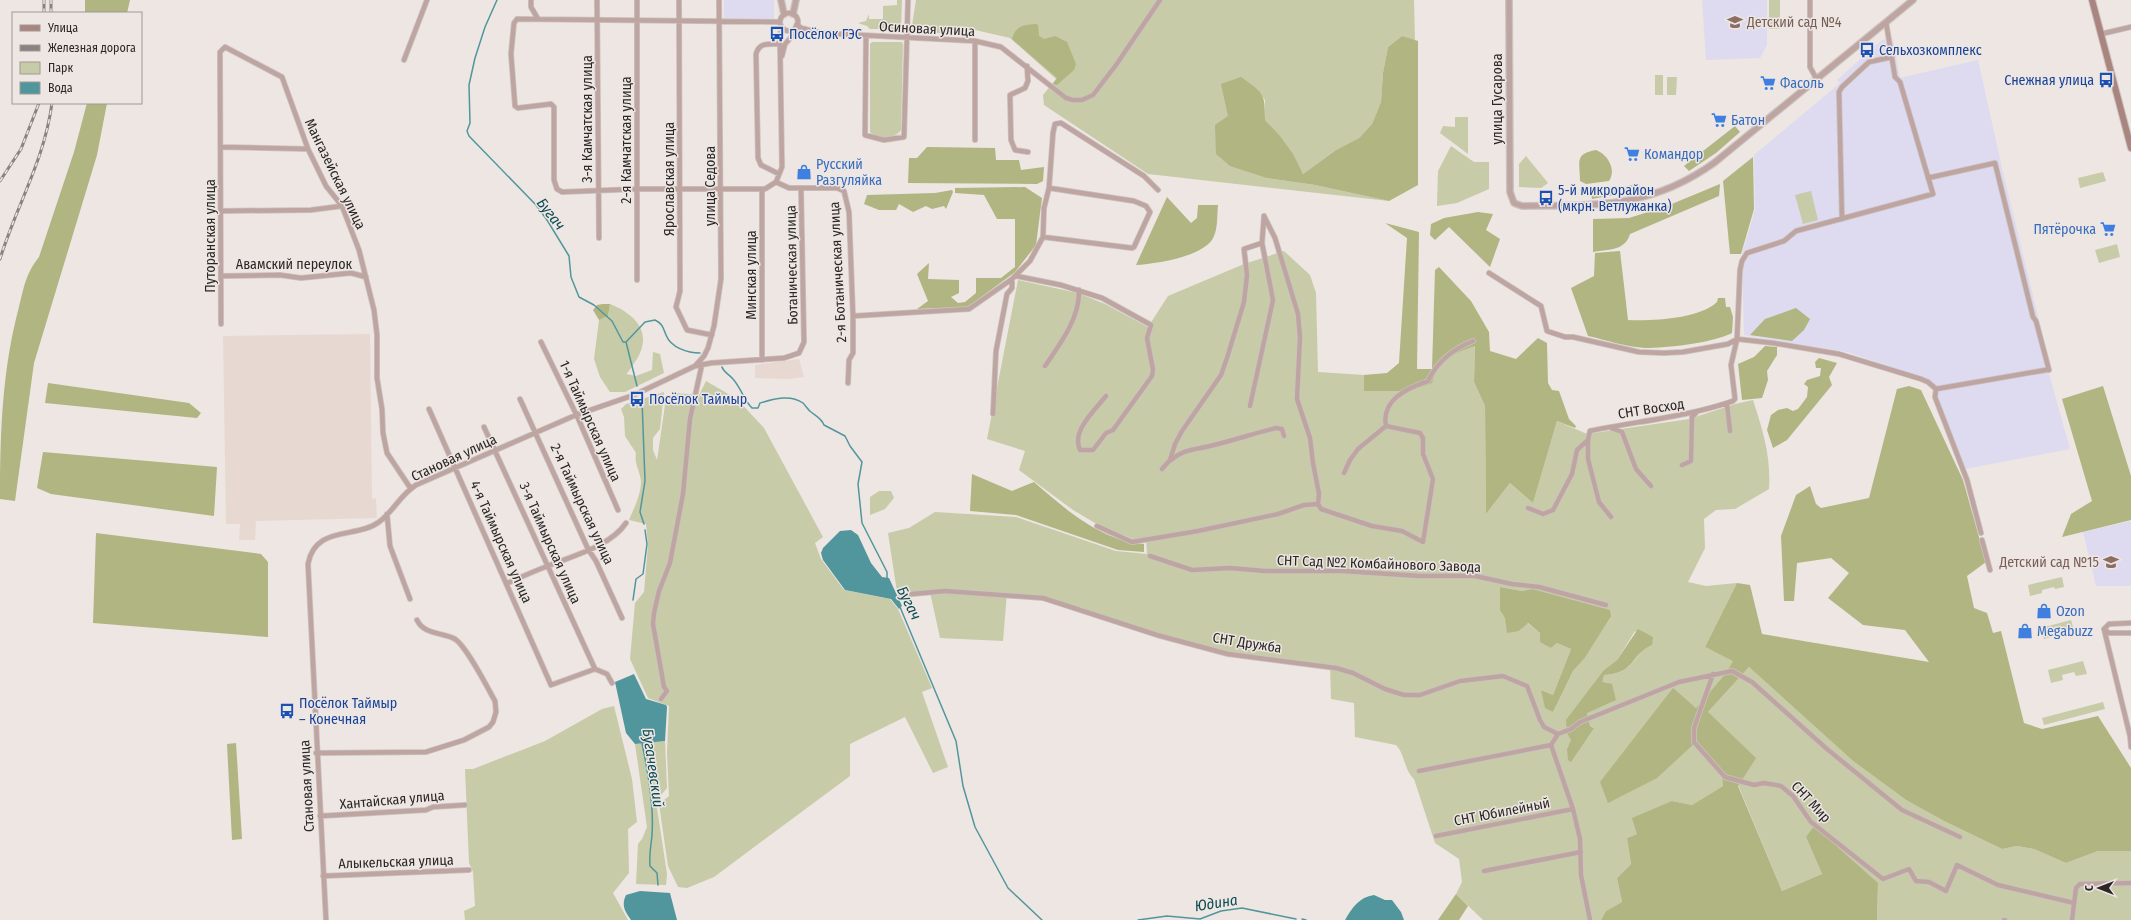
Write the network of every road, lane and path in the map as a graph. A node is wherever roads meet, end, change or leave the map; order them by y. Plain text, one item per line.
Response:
1 (427, 0) edge
2 (531, 0) edge
3 (597, 0) edge
4 (637, 0) edge
5 (679, 0) edge
6 (720, 0) edge
7 (781, 0) edge
8 (796, 0) edge
9 (908, 0) edge
10 (1160, 0) edge
11 (1509, 0) edge
12 (1810, 0) edge
13 (1913, 0) edge
14 (2092, 0) edge
15 (784, 14) junction
16 (793, 14) junction
17 (538, 19) junction
18 (638, 21) junction
19 (679, 21) junction
20 (720, 21) junction
21 (597, 22) junction
22 (1886, 22) junction
23 (781, 24) junction
24 (797, 25) junction
25 (2131, 27) edge
26 (2101, 34) junction
27 (866, 36) junction
28 (906, 38) junction
29 (975, 41) junction
30 (780, 44) junction
31 (220, 52) joint
32 (1892, 57) junction
33 (404, 60) dead end
34 (780, 61) junction
35 (1027, 66) junction
36 (1816, 78) junction
37 (975, 140) dead end
38 (221, 148) junction
39 (2131, 148) edge
40 (308, 149) junction
41 (1028, 152) dead end
42 (779, 174) junction
43 (1928, 178) junction
44 (776, 182) junction
45 (801, 188) junction
46 (1049, 188) junction
47 (637, 189) junction
48 (680, 189) junction
49 (722, 189) junction
50 (762, 189) junction
51 (1158, 190) dead end
52 (598, 191) junction
53 (342, 206) junction
54 (222, 211) junction
55 (1842, 219) junction
56 (599, 238) dead end
57 (1043, 238) junction
58 (1262, 243) junction
59 (1489, 274) dead end
60 (222, 276) junction
61 (366, 277) junction
62 (1014, 278) junction
63 (637, 280) dead end
64 (1080, 290) junction
65 (853, 316) junction
66 (221, 324) dead end
67 (712, 335) junction
68 (1737, 339) junction
69 (1473, 341) dead end
70 (541, 342) dead end
71 (804, 342) joint
72 (704, 356) junction
73 (762, 360) junction
74 (710, 363) junction
75 (702, 364) junction
76 (695, 366) junction
77 (1045, 366) dead end
78 (848, 383) dead end
79 (1936, 389) junction
80 (1106, 396) dead end
81 (520, 400) dead end
82 (1727, 404) junction
83 (1250, 406) dead end
84 (429, 409) dead end
85 (1696, 413) junction
86 (993, 414) dead end
87 (576, 415) junction
88 (1386, 426) junction
89 (484, 427) dead end
90 (1609, 427) junction
91 (1730, 431) dead end
92 (536, 432) junction
93 (1284, 436) dead end
94 (1588, 440) junction
95 (496, 450) junction
96 (1170, 460) junction
97 (1682, 465) dead end
98 (455, 468) junction
99 (1162, 469) dead end
100 (1344, 473) dead end
101 (1651, 486) dead end
102 (411, 489) junction
103 (1318, 504) junction
104 (1528, 508) dead end
105 (618, 510) dead end
106 (387, 514) junction
107 (1611, 517) dead end
108 (626, 523) dead end
109 (1097, 526) dead end
110 (1981, 533) dead end
111 (1982, 540) dead end
112 (588, 549) junction
113 (1150, 556) dead end
114 (547, 566) junction
115 (1990, 570) dead end
116 (508, 583) junction
117 (901, 595) dead end
118 (410, 599) dead end
119 (1606, 606) dead end
120 (622, 618) dead end
121 (418, 620) dead end
122 (2131, 623) edge
123 (2104, 629) junction
124 (2131, 633) edge
125 (595, 669) junction
126 (1713, 674) junction
127 (612, 683) dead end
128 (661, 698) dead end
129 (1558, 734) junction
130 (1551, 745) junction
131 (2131, 748) edge
132 (316, 754) junction
133 (1419, 771) dead end
134 (465, 805) dead end
135 (1573, 809) junction
136 (320, 816) junction
137 (1436, 836) dead end
138 (1960, 837) dead end
139 (1581, 852) junction
140 (469, 870) dead end
141 (1484, 871) dead end
142 (323, 876) junction
143 (2131, 883) edge
144 (2074, 903) junction
145 (326, 920) edge
146 (1590, 920) edge
147 (2072, 920) edge

1 - 33 street
2 - 17 street
3 - 21 street, 3-я Камчатская улица
4 - 18 street, 2-я Камчатская улица
5 - 19 street, Ярославская улица
6 - 20 street, улица Седова
7 - 15 street
8 - 16 street
9 - 28 street
10 - 35 street, Осиновая улица
11 - 36 street, улица Гусарова
12 - 36 street
13 - 22 street
14 - 26 main road
15 - 16 street
15 - 23 street
16 - 24 street
17 - 21 street
17 - 52 street
18 - 19 street
18 - 21 street
18 - 47 street, 2-я Камчатская улица
19 - 20 street
19 - 48 street, Ярославская улица
20 - 23 street
20 - 49 street, улица Седова
21 - 52 street, 3-я Камчатская улица
22 - 32 street
22 - 36 street
23 - 24 street
23 - 30 street
24 - 27 street, Осиновая улица
24 - 34 street
25 - 26 street
26 - 39 main road
27 - 28 street, Осиновая улица
27 - 28 street
28 - 29 street, Осиновая улица
29 - 35 street, Осиновая улица
29 - 37 street
30 - 34 street
30 - 42 street
31 - 38 street, Путоранская улица
31 - 40 street, Мангазейская улица
32 - 43 street
32 - 55 street
34 - 42 street
35 - 41 street
38 - 40 street
38 - 54 street, Путоранская улица
40 - 53 street, Мангазейская улица
42 - 44 street
43 - 55 street
43 - 79 street
44 - 45 street
44 - 50 street
45 - 65 street, 2-я Ботаническая улица
45 - 71 street, Ботаническая улица
46 - 51 street
46 - 57 street
46 - 57 street
47 - 48 street
47 - 52 street
47 - 63 street, 2-я Камчатская улица
48 - 49 street
48 - 67 street, Ярославская улица
49 - 50 street
49 - 67 street, улица Седова
50 - 73 street, Минская улица
52 - 56 street, 3-я Камчатская улица
53 - 54 street
53 - 61 street, Мангазейская улица
54 - 60 street, Путоранская улица
55 - 68 street
57 - 62 street
58 - 83 street
58 - 96 street
58 - 103 street
59 - 68 street
60 - 61 street, Авамский переулок
60 - 66 street, Путоранская улица
61 - 102 street, Мангазейская улица
62 - 64 street
62 - 65 street
62 - 86 street
64 - 77 street
64 - 80 street
65 - 78 street, 2-я Ботаническая улица
67 - 72 street, улица Седова
68 - 79 street
68 - 82 street
69 - 88 street
70 - 87 street, 1-я Таймырская улица
71 - 73 street, Становая улица
72 - 74 street
72 - 76 street, улица Седова
73 - 74 street, Становая улица
74 - 75 street, Становая улица
75 - 76 street, Становая улица
75 - 128 street
76 - 87 street, Становая улица
79 - 110 street
81 - 92 street, 2-я Таймырская улица
82 - 85 street, СНТ Восход
82 - 91 street
84 - 98 street, 4-я Таймырская улица
85 - 90 street, СНТ Восход
85 - 97 street, СНТ Восход
87 - 92 street, Становая улица
87 - 105 street, 1-я Таймырская улица
88 - 100 street
88 - 103 street, СНТ Сад №2 Комбайнового Завода
89 - 95 street, 3-я Таймырская улица
90 - 94 street, СНТ Восход
90 - 101 street, СНТ Восход
92 - 95 street, Становая улица
92 - 112 street, 2-я Таймырская улица
93 - 96 street
94 - 104 street, СНТ Восход
94 - 107 street
95 - 98 street, Становая улица
95 - 114 street, 3-я Таймырская улица
96 - 99 street
98 - 102 street, Становая улица
98 - 116 street, 4-я Таймырская улица
102 - 106 street, Становая улица
103 - 109 street
106 - 118 street
106 - 132 street, Становая улица
108 - 112 street
111 - 115 street
112 - 114 street
112 - 120 street, 2-я Таймырская улица
113 - 119 street, СНТ Сад №2 Комбайнового Завода
114 - 116 street
114 - 125 street, 3-я Таймырская улица
116 - 125 street, 4-я Таймырская улица
117 - 129 street, СНТ Дружба
121 - 132 street
122 - 123 street
123 - 124 street
123 - 131 street
125 - 127 street
126 - 129 street
126 - 138 street
126 - 144 street, СНТ Мир
129 - 130 street
130 - 133 street
130 - 135 street, СНТ Юбилейный
132 - 136 street, Становая улица
134 - 136 street, Хантайская улица
135 - 137 street, СНТ Юбилейный
135 - 139 street, СНТ Юбилейный
136 - 142 street, Становая улица
139 - 141 street
139 - 146 street, СНТ Юбилейный
140 - 142 street, Алыкельская улица
142 - 145 street, Становая улица
143 - 144 street
144 - 147 street

